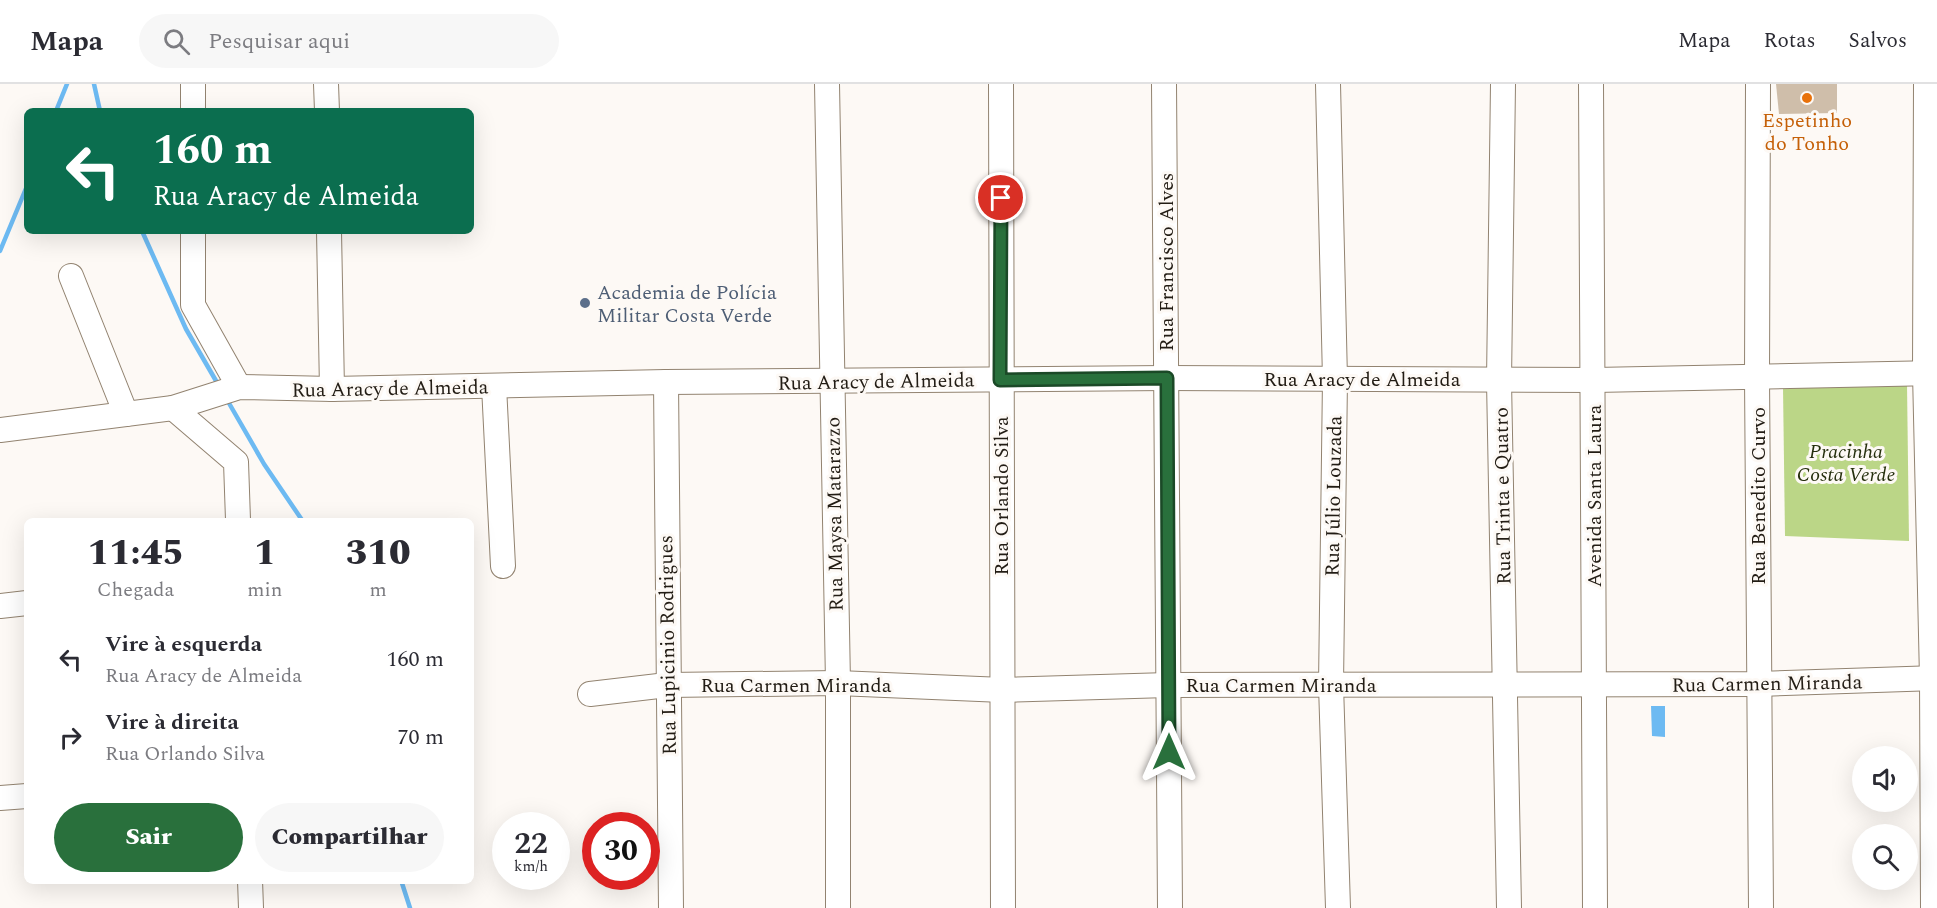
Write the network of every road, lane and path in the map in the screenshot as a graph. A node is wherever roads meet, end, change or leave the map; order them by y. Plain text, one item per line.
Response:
1 (193, 84) edge
2 (326, 84) edge
3 (827, 84) edge
4 (1001, 84) edge
5 (1164, 84) edge
6 (1328, 84) edge
7 (1503, 84) edge
8 (1591, 84) edge
9 (1758, 84) edge
10 (1926, 84) edge
11 (193, 108) edge
12 (327, 108) edge
13 (193, 234) edge
14 (329, 234) edge
15 (71, 276) dead end
16 (1931, 373) edge
17 (1757, 377) junction
18 (1167, 378) junction
19 (1335, 379) junction
20 (1000, 380) junction
21 (1594, 380) junction
22 (1499, 381) junction
23 (666, 382) junction
24 (831, 382) junction
25 (494, 386) junction
26 (332, 389) junction
27 (224, 391) junction
28 (173, 408) junction
29 (126, 414) junction
30 (0, 430) edge
31 (238, 518) edge
32 (502, 566) dead end
33 (24, 603) edge
34 (0, 606) edge
35 (1935, 678) edge
36 (838, 683) junction
37 (1759, 684) junction
38 (667, 685) junction
39 (1168, 685) junction
40 (1330, 685) junction
41 (1506, 685) junction
42 (1594, 686) junction
43 (1003, 690) junction
44 (590, 694) dead end
45 (24, 796) edge
46 (0, 798) edge
47 (250, 884) edge
48 (251, 908) edge
49 (671, 908) edge
50 (838, 908) edge
51 (1003, 908) edge
52 (1170, 908) edge
53 (1338, 908) edge
54 (1509, 908) edge
55 (1595, 908) edge
56 (1761, 908) edge
57 (1933, 908) edge

1 - 11 street
2 - 12 street
3 - 24 street, Rua Maysa Matarazzo
4 - 20 street, Rua Orlando Silva
5 - 18 street, Rua Francisco Alves
6 - 19 street, Rua Júlio Louzada
7 - 22 street, Rua Trinta e Quatro
8 - 21 street, Avenida Santa Laura
9 - 17 street, Rua Benedito Curvo
10 - 16 street
13 - 27 street
14 - 26 street
15 - 29 street
16 - 17 street, Rua Aracy de Almeida
16 - 35 street
17 - 21 street, Rua Aracy de Almeida
17 - 37 street, Rua Benedito Curvo
18 - 19 street, Rua Aracy de Almeida
18 - 20 street, Rua Aracy de Almeida
18 - 39 street, Rua Francisco Alves
19 - 22 street, Rua Aracy de Almeida
19 - 40 street, Rua Júlio Louzada
20 - 24 street, Rua Aracy de Almeida
20 - 43 street, Rua Orlando Silva
21 - 22 street, Rua Aracy de Almeida
21 - 42 street, Avenida Santa Laura
22 - 41 street, Rua Trinta e Quatro
23 - 24 street, Rua Aracy de Almeida
23 - 25 street, Rua Aracy de Almeida
23 - 38 street, Rua Lupicinio Rodrigues
24 - 36 street, Rua Maysa Matarazzo
25 - 26 street, Rua Aracy de Almeida
25 - 32 street
26 - 27 street, Rua Aracy de Almeida
27 - 28 street, Rua Aracy de Almeida
28 - 29 street, Rua Aracy de Almeida
28 - 31 street
29 - 30 street, Rua Aracy de Almeida
33 - 34 street
35 - 37 street, Rua Carmen Miranda
35 - 57 street
36 - 38 street, Rua Carmen Miranda
36 - 43 street, Rua Carmen Miranda
36 - 50 street, Rua Maysa Matarazzo
37 - 42 street, Rua Carmen Miranda
37 - 56 street, Rua Benedito Curvo
38 - 44 street, Rua Carmen Miranda
38 - 49 street, Rua Lupicinio Rodrigues
39 - 40 street, Rua Carmen Miranda
39 - 43 street, Rua Carmen Miranda
39 - 52 street, Rua Francisco Alves
40 - 41 street, Rua Carmen Miranda
40 - 53 street, Rua Júlio Louzada
41 - 42 street, Rua Carmen Miranda
41 - 54 street, Rua Trinta e Quatro
42 - 55 street, Avenida Santa Laura
43 - 51 street, Rua Orlando Silva
45 - 46 street
47 - 48 street

